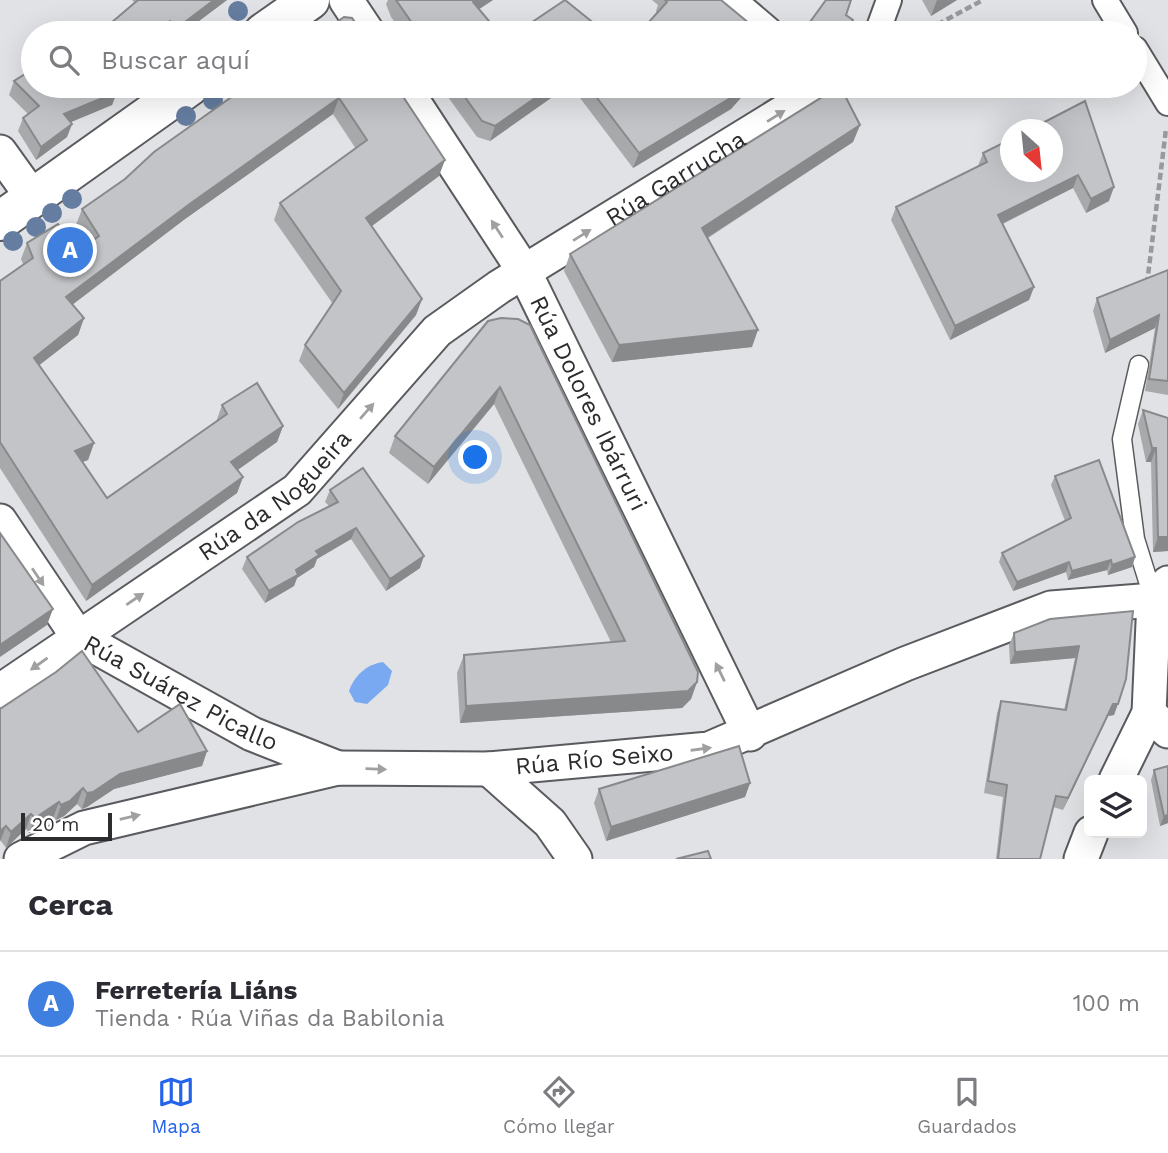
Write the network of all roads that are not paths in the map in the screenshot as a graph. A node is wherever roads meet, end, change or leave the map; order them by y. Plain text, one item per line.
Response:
1 (310, 0) edge
2 (346, 0) edge
3 (727, 0) edge
4 (889, 0) edge
5 (1105, 0) edge
6 (280, 21) edge
7 (360, 21) edge
8 (752, 21) edge
9 (888, 21) edge
10 (1118, 21) edge
11 (1147, 73) edge
12 (173, 98) edge
13 (411, 98) edge
14 (806, 98) edge
15 (1167, 114) edge
16 (0, 152) edge
17 (33, 198) junction
18 (0, 221) edge
19 (524, 271) junction
20 (1139, 365) dead end
21 (0, 521) edge
22 (1161, 591) edge
23 (78, 637) junction
24 (0, 691) edge
25 (1159, 701) edge
26 (750, 734) junction
27 (338, 768) junction
28 (489, 769) junction
29 (1119, 775) edge
30 (1088, 838) edge
31 (21, 859) edge
32 (575, 859) edge
33 (1082, 859) edge

1 - 6 main road
2 - 7 street
3 - 8 street
4 - 9 street
5 - 10 street
11 - 15 street
12 - 17 main road
19 -> 13 street, Rúa Dolores Ibárruri
19 -> 14 street, Rúa Garrucha
16 - 17 street
17 - 18 main road
23 -> 19 street, Rúa da Nogueira
26 -> 19 street, Rúa Dolores Ibárruri
20 - 22 lane
21 -> 23 street, Rúa Suárez Picallo
22 - 25 street
22 - 26 street, Rúa Río Seixo
23 -> 24 street, Rúa da Nogueira
23 - 27 street, Rúa Suárez Picallo
25 - 29 street
28 -> 26 street, Rúa Río Seixo
27 -> 28 street, Rúa Río Seixo
31 -> 27 street, Rúa Río Seixo
28 - 32 street
30 - 33 street

